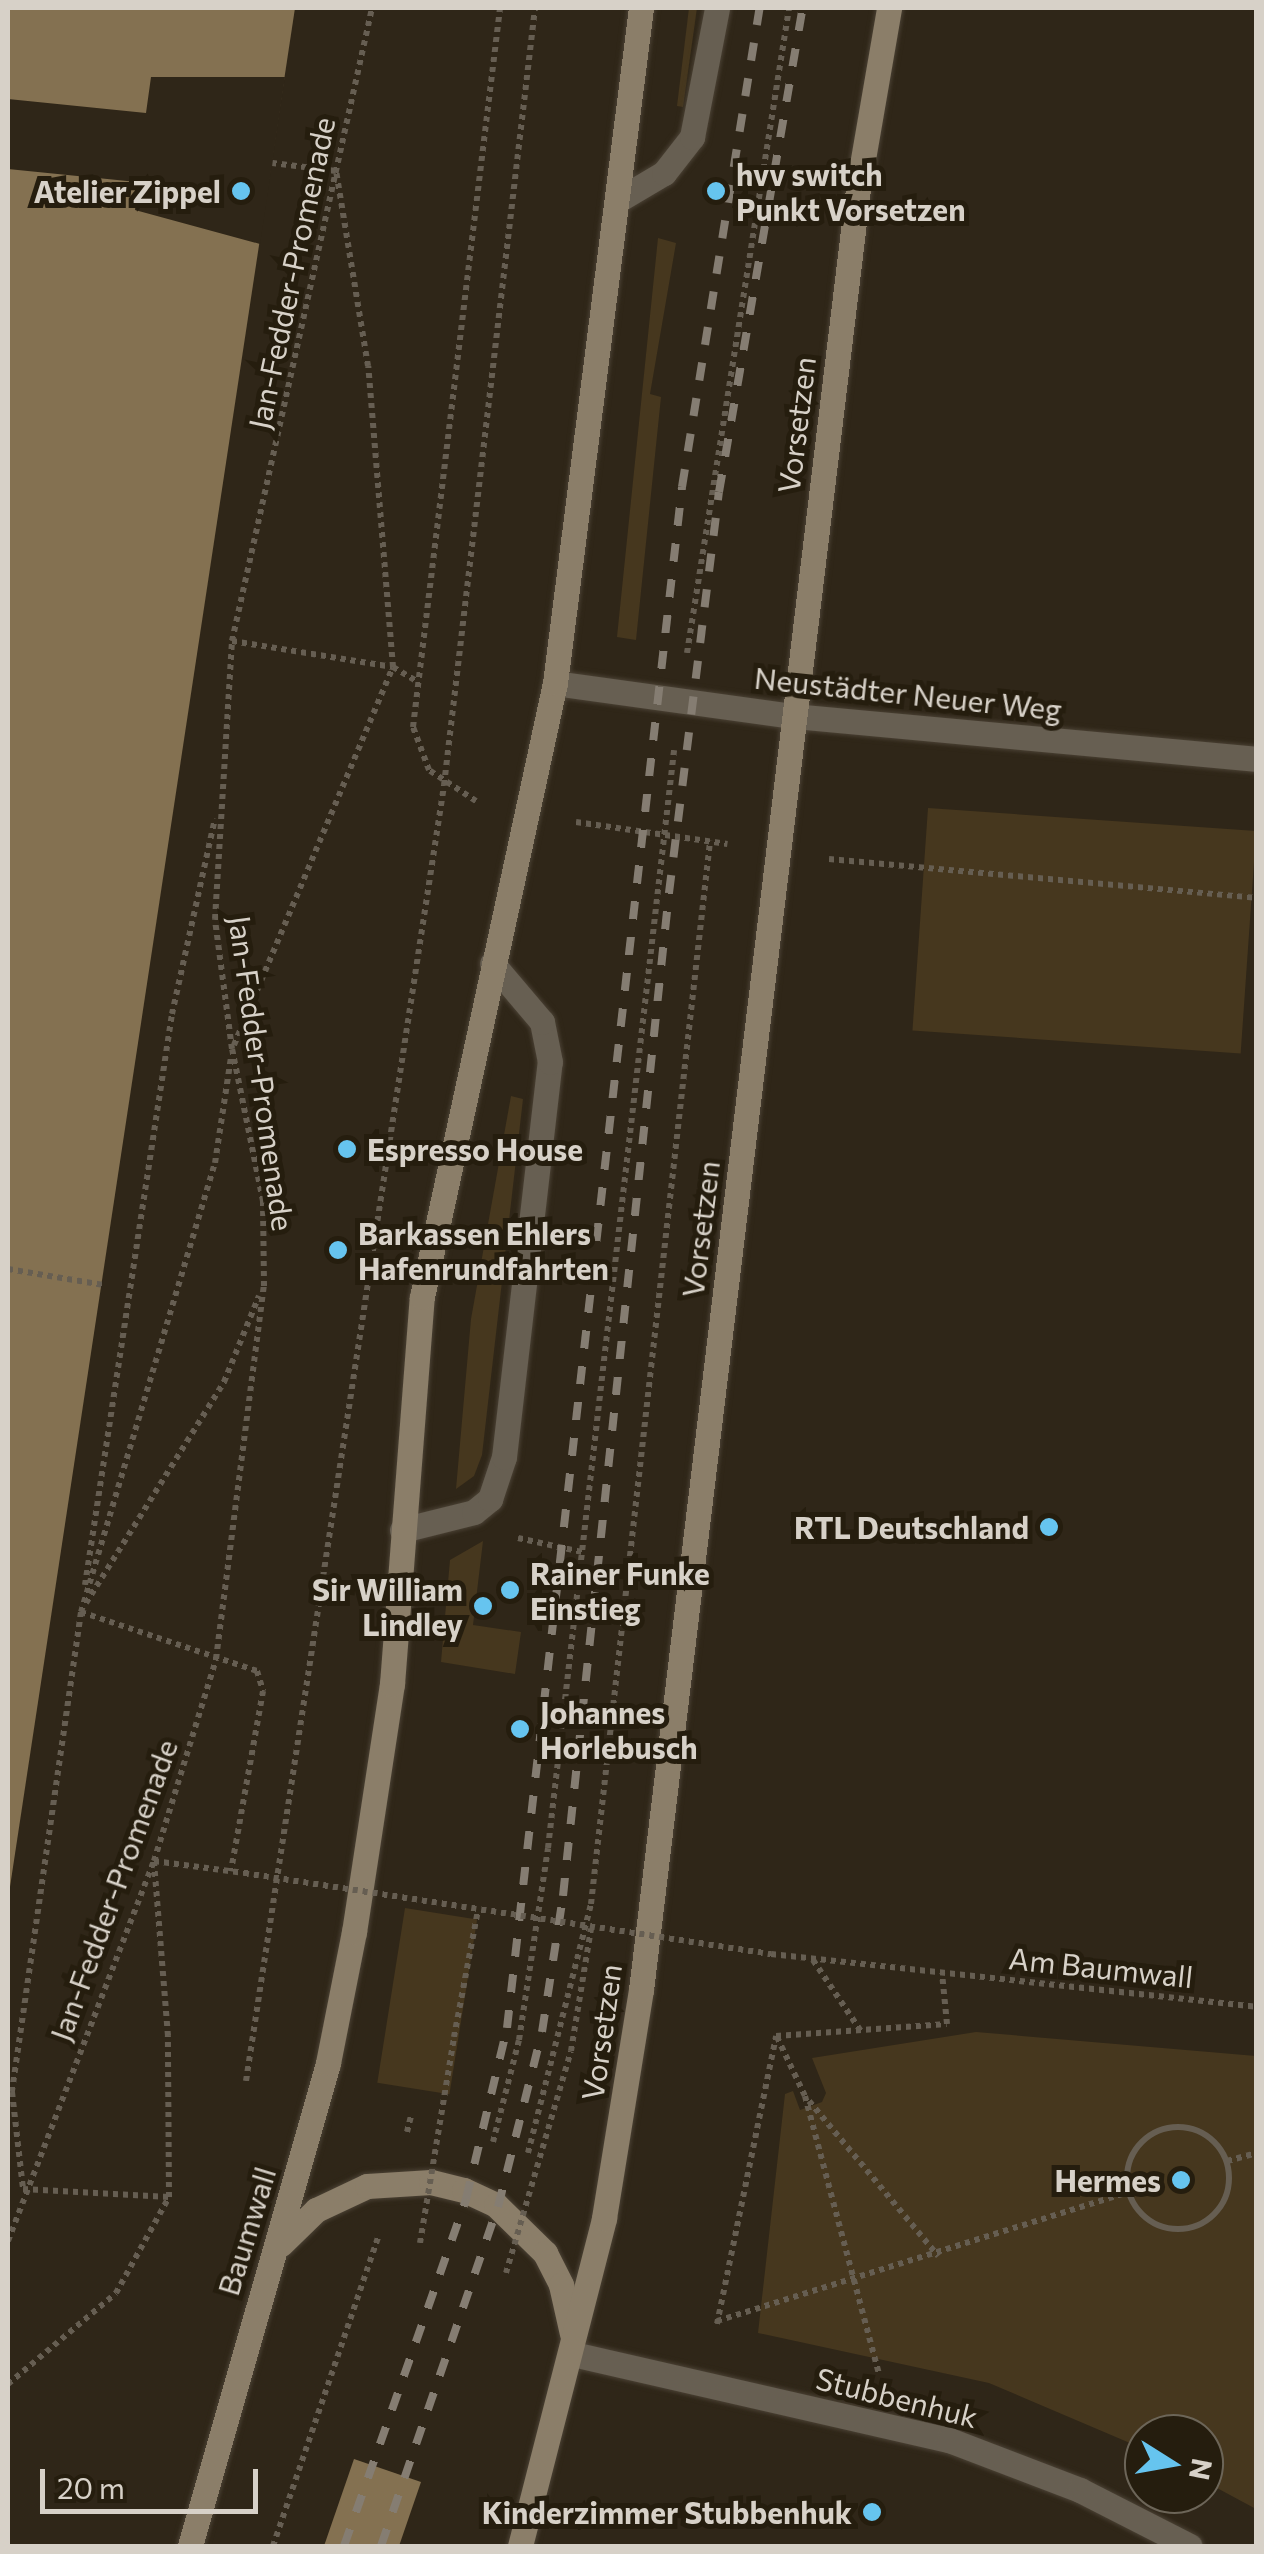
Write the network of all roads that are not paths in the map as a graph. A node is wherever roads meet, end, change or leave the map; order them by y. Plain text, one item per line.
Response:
1 (641, 8) edge
2 (717, 8) edge
3 (889, 8) edge
4 (620, 200) junction
5 (555, 682) junction
6 (794, 716) junction
7 (1256, 760) edge
8 (492, 963) junction
9 (402, 1530) junction
10 (276, 2250) junction
11 (573, 2354) junction
12 (190, 2546) edge
13 (520, 2546) edge
14 (1190, 2546) edge

1 - 4 main road
2 - 4 street
3 - 6 main road, Vorsetzen
4 - 5 main road
5 - 6 street, Neustädter Neuer Weg
5 - 8 main road
6 - 7 street, Neustädter Neuer Weg
6 - 11 main road, Vorsetzen
8 - 9 main road
8 - 9 street
9 - 10 main road, Baumwall
10 - 11 main road
10 - 12 main road, Baumwall
11 - 13 main road, Vorsetzen
11 - 14 street, Stubbenhuk

